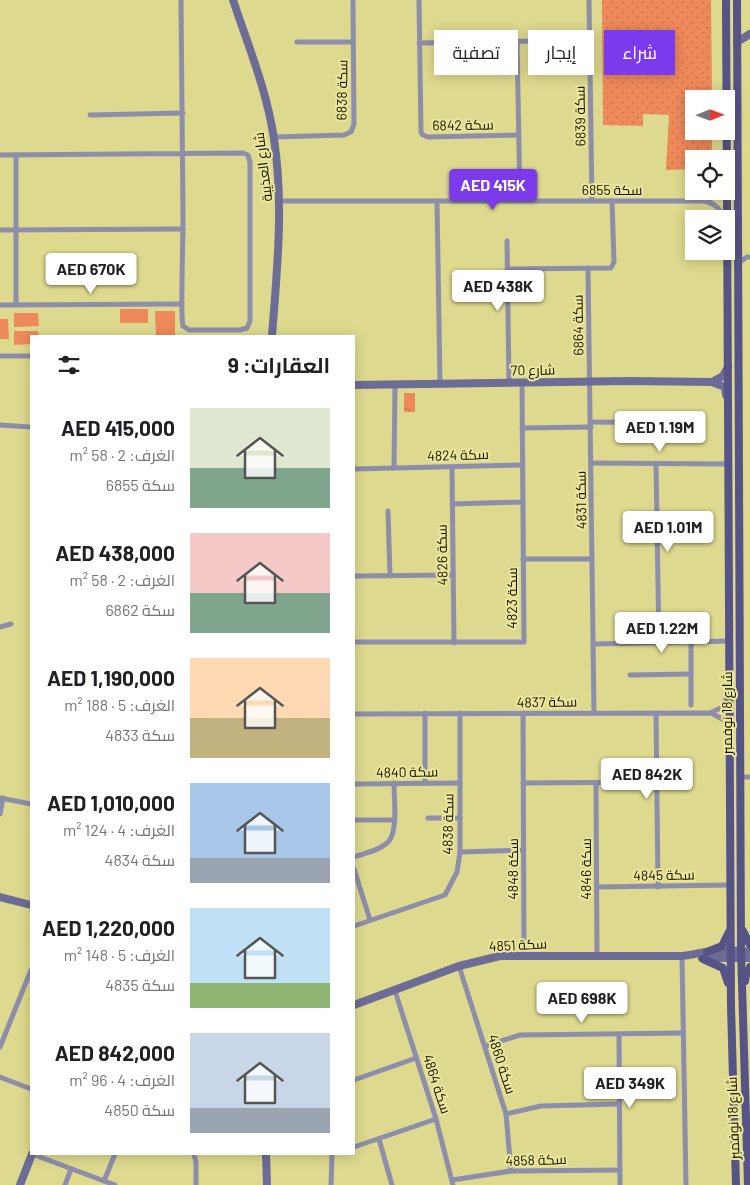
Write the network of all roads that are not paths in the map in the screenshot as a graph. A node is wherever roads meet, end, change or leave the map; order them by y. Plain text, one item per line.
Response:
1 (181, 0) edge
2 (233, 0) edge
3 (353, 0) edge
4 (419, 0) edge
5 (589, 0) edge
6 (726, 0) edge
7 (737, 0) edge
8 (737, 26) junction
9 (590, 30) edge
10 (749, 34) edge
11 (297, 42) dead end
12 (353, 42) junction
13 (737, 42) junction
14 (419, 43) junction
15 (434, 43) edge
16 (518, 75) edge
17 (590, 75) edge
18 (183, 113) junction
19 (90, 115) dead end
20 (519, 135) junction
21 (274, 136) junction
22 (728, 146) junction
23 (728, 150) edge
24 (183, 153) junction
25 (0, 155) edge
26 (16, 155) junction
27 (280, 201) junction
28 (437, 201) junction
29 (520, 201) junction
30 (592, 201) junction
31 (612, 201) junction
32 (705, 201) joint
33 (721, 210) edge
34 (728, 210) edge
35 (182, 229) junction
36 (0, 230) edge
37 (16, 230) junction
38 (507, 241) dead end
39 (738, 250) junction
40 (749, 257) edge
41 (728, 260) edge
42 (738, 263) junction
43 (588, 268) junction
44 (507, 269) junction
45 (0, 304) edge
46 (16, 304) junction
47 (182, 304) junction
48 (272, 335) edge
49 (0, 356) edge
50 (30, 356) edge
51 (728, 367) junction
52 (590, 382) junction
53 (712, 382) junction
54 (508, 383) junction
55 (522, 383) junction
56 (440, 384) junction
57 (355, 385) edge
58 (395, 385) junction
59 (728, 404) junction
60 (693, 423) dead end
61 (591, 424) junction
62 (0, 425) edge
63 (30, 427) edge
64 (522, 428) junction
65 (591, 463) junction
66 (656, 463) junction
67 (729, 464) junction
68 (523, 465) junction
69 (452, 467) junction
70 (394, 468) junction
71 (355, 469) edge
72 (523, 502) junction
73 (452, 504) junction
74 (388, 511) dead end
75 (592, 558) junction
76 (523, 559) junction
77 (453, 575) junction
78 (355, 576) edge
79 (390, 576) junction
80 (10, 624) dead end
81 (0, 627) edge
82 (355, 642) edge
83 (730, 642) junction
84 (454, 643) junction
85 (691, 643) junction
86 (593, 644) junction
87 (659, 644) junction
88 (692, 674) junction
89 (630, 675) dead end
90 (730, 685) junction
91 (691, 705) dead end
92 (594, 712) junction
93 (656, 712) junction
94 (711, 712) junction
95 (425, 713) junction
96 (460, 713) junction
97 (355, 714) edge
98 (523, 714) junction
99 (730, 733) junction
100 (740, 777) junction
101 (750, 777) edge
102 (657, 782) junction
103 (394, 783) junction
104 (425, 783) junction
105 (460, 783) junction
106 (523, 783) junction
107 (596, 783) junction
108 (355, 784) edge
109 (1, 798) edge
110 (30, 804) edge
111 (0, 814) edge
112 (428, 818) dead end
113 (460, 818) junction
114 (355, 820) edge
115 (394, 820) junction
116 (524, 850) junction
117 (460, 852) junction
118 (355, 857) edge
119 (355, 872) edge
120 (730, 885) junction
121 (597, 887) junction
122 (658, 887) junction
123 (0, 898) edge
124 (30, 905) edge
125 (731, 910) junction
126 (370, 920) junction
127 (741, 922) junction
128 (355, 926) edge
129 (750, 945) edge
130 (741, 951) junction
131 (750, 952) edge
132 (524, 955) junction
133 (705, 955) junction
134 (731, 955) junction
135 (597, 956) junction
136 (682, 956) junction
137 (750, 958) edge
138 (741, 959) junction
139 (459, 966) junction
140 (750, 967) edge
141 (30, 972) edge
142 (395, 991) junction
143 (742, 1003) junction
144 (355, 1005) edge
145 (731, 1006) junction
146 (683, 1033) junction
147 (619, 1034) junction
148 (485, 1046) junction
149 (0, 1047) edge
150 (416, 1058) junction
151 (0, 1077) edge
152 (355, 1080) edge
153 (30, 1090) edge
154 (620, 1104) junction
155 (506, 1114) junction
156 (436, 1119) junction
157 (379, 1139) junction
158 (355, 1147) edge
159 (32, 1155) edge
160 (35, 1155) edge
161 (115, 1155) edge
162 (194, 1155) edge
163 (266, 1155) edge
164 (333, 1155) edge
165 (71, 1169) junction
166 (620, 1170) junction
167 (511, 1171) junction
168 (104, 1181) junction
169 (453, 1182) edge
170 (20, 1185) edge
171 (65, 1185) edge
172 (115, 1185) edge
173 (196, 1185) edge
174 (267, 1185) edge
175 (331, 1185) edge
176 (392, 1185) edge
177 (620, 1185) edge
178 (686, 1185) edge
179 (736, 1185) edge
180 (748, 1185) edge

1 - 18 street
2 - 21 street, شارع العذيبة
3 - 12 street, سكة 6838
4 - 14 street, سكة 6842
5 - 9 street, سكة 6839
6 - 22 main road, شارع 18 نوفمبر
7 - 8 main road, شارع 18 نوفمبر
8 - 10 street
8 - 13 main road, شارع 18 نوفمبر
10 - 13 street
11 - 12 street
12 - 21 street, سكة 6838
13 - 39 main road, شارع 18 نوفمبر
14 - 15 street
14 - 20 street, سكة 6842
16 - 20 street
17 - 30 street, سكة 6839
18 - 19 street
18 - 24 street
20 - 29 street
21 - 27 street, شارع العذيبة
22 - 23 street
22 - 34 main road, شارع 18 نوفمبر
24 - 26 street
24 - 35 street
24 - 47 street
25 - 26 street
26 - 37 street
27 - 28 street, سكة 6855
27 - 48 street, شارع العذيبة
28 - 29 street, سكة 6855
28 - 56 street
29 - 30 street, سكة 6855
30 - 31 street, سكة 6855
31 - 32 street, سكة 6855
31 - 43 street
32 - 33 street
35 - 37 street
35 - 47 street
36 - 37 street
37 - 46 street
38 - 44 street
39 - 40 street
39 - 42 main road, شارع 18 نوفمبر
40 - 42 street
41 - 51 main road, شارع 18 نوفمبر
42 - 100 main road, شارع 18 نوفمبر
43 - 44 street
43 - 52 street, سكة 6864
44 - 54 street
45 - 46 street
46 - 47 street
49 - 50 street
51 - 53 street
51 - 59 main road, شارع 18 نوفمبر
52 - 53 street, شارع 70
52 - 55 street, شارع 70
52 - 61 street, سكة 4831
53 - 59 street
54 - 55 street, شارع 70
54 - 56 street, شارع 70
55 - 64 street, سكة 4823
56 - 58 street, شارع 70
57 - 58 street, شارع 70
58 - 70 street
59 - 67 main road, شارع 18 نوفمبر
60 - 61 street
61 - 64 street
61 - 65 street, سكة 4831
62 - 63 street
64 - 68 street, سكة 4823
65 - 66 street
65 - 75 street, سكة 4831
66 - 67 street
66 - 87 street
67 - 83 main road, شارع 18 نوفمبر
68 - 69 street, سكة 4824
68 - 72 street, سكة 4823
69 - 70 street, سكة 4824
69 - 73 street, سكة 4826
70 - 71 street, سكة 4824
72 - 73 street
72 - 76 street, سكة 4823
73 - 77 street, سكة 4826
74 - 79 street
75 - 76 street
75 - 86 street, سكة 4831
76 - 84 street, سكة 4823
77 - 79 street
77 - 84 street, سكة 4826
78 - 79 street
80 - 81 street
82 - 84 street, سكة 4823
83 - 85 street
83 - 90 main road, شارع 18 نوفمبر
85 - 87 street
85 - 88 street
86 - 87 street
86 - 92 street, سكة 4831
88 - 89 street
88 - 91 street
90 - 94 street
90 - 99 main road, شارع 18 نوفمبر
92 - 93 street, سكة 4837
92 - 98 street, سكة 4837
93 - 94 street, سكة 4837
93 - 102 street
94 - 99 street
95 - 96 street, سكة 4837
95 - 97 street, سكة 4837
95 - 104 street
96 - 98 street, سكة 4837
96 - 105 street, سكة 4838
98 - 106 street, سكة 4848
99 - 120 main road, شارع 18 نوفمبر
100 - 101 street
100 - 127 main road, شارع 18 نوفمبر
102 - 107 street
102 - 122 street
103 - 104 street, سكة 4840
103 - 108 street, سكة 4840
103 - 115 street
104 - 105 street, سكة 4840
105 - 113 street, سكة 4838
106 - 107 street
106 - 116 street, سكة 4848
107 - 121 street, سكة 4846
109 - 110 street
109 - 111 street
112 - 113 street
113 - 117 street, سكة 4838
114 - 115 street
115 - 118 street
116 - 117 street
116 - 132 street, سكة 4848
117 - 126 street, سكة 4838
119 - 126 street
120 - 122 street, سكة 4845
120 - 125 main road, شارع 18 نوفمبر
121 - 122 street, سكة 4845
121 - 135 street, سكة 4846
123 - 124 street
125 - 133 main road
125 - 134 main road, شارع 18 نوفمبر
126 - 128 street, سكة 4838
127 - 129 main road
127 - 130 main road, شارع 18 نوفمبر
130 - 131 street, سكة 4851
130 - 134 street, سكة 4851
130 - 138 main road, شارع 18 نوفمبر
132 - 135 street, سكة 4851
132 - 139 street, سكة 4851
133 - 134 street, سكة 4851
133 - 136 street, سكة 4851
133 - 145 main road
134 - 138 street, سكة 4851
134 - 145 main road, شارع 18 نوفمبر
135 - 136 street, سكة 4851
136 - 146 street
137 - 138 street, سكة 4851
138 - 143 main road, شارع 18 نوفمبر
139 - 142 street, سكة 4851
139 - 148 street, سكة 4860
140 - 143 main road
141 - 149 street
142 - 144 street, سكة 4851
142 - 150 street, سكة 4864
143 - 180 main road, شارع 18 نوفمبر
145 - 179 main road, شارع 18 نوفمبر
146 - 147 street
146 - 178 street
147 - 148 street
147 - 154 street
148 - 155 street, سكة 4860
150 - 152 street
150 - 156 street, سكة 4864
151 - 153 street
154 - 155 street
154 - 166 street
155 - 167 street, سكة 4860
156 - 157 street
156 - 169 street, سكة 4864
157 - 158 street
157 - 176 street
159 - 170 street
160 - 165 street
161 - 168 street
162 - 173 street
163 - 174 street
164 - 175 street
165 - 168 street
165 - 171 street
166 - 167 street, سكة 4858
166 - 177 street
167 - 169 street, سكة 4858
168 - 172 street

